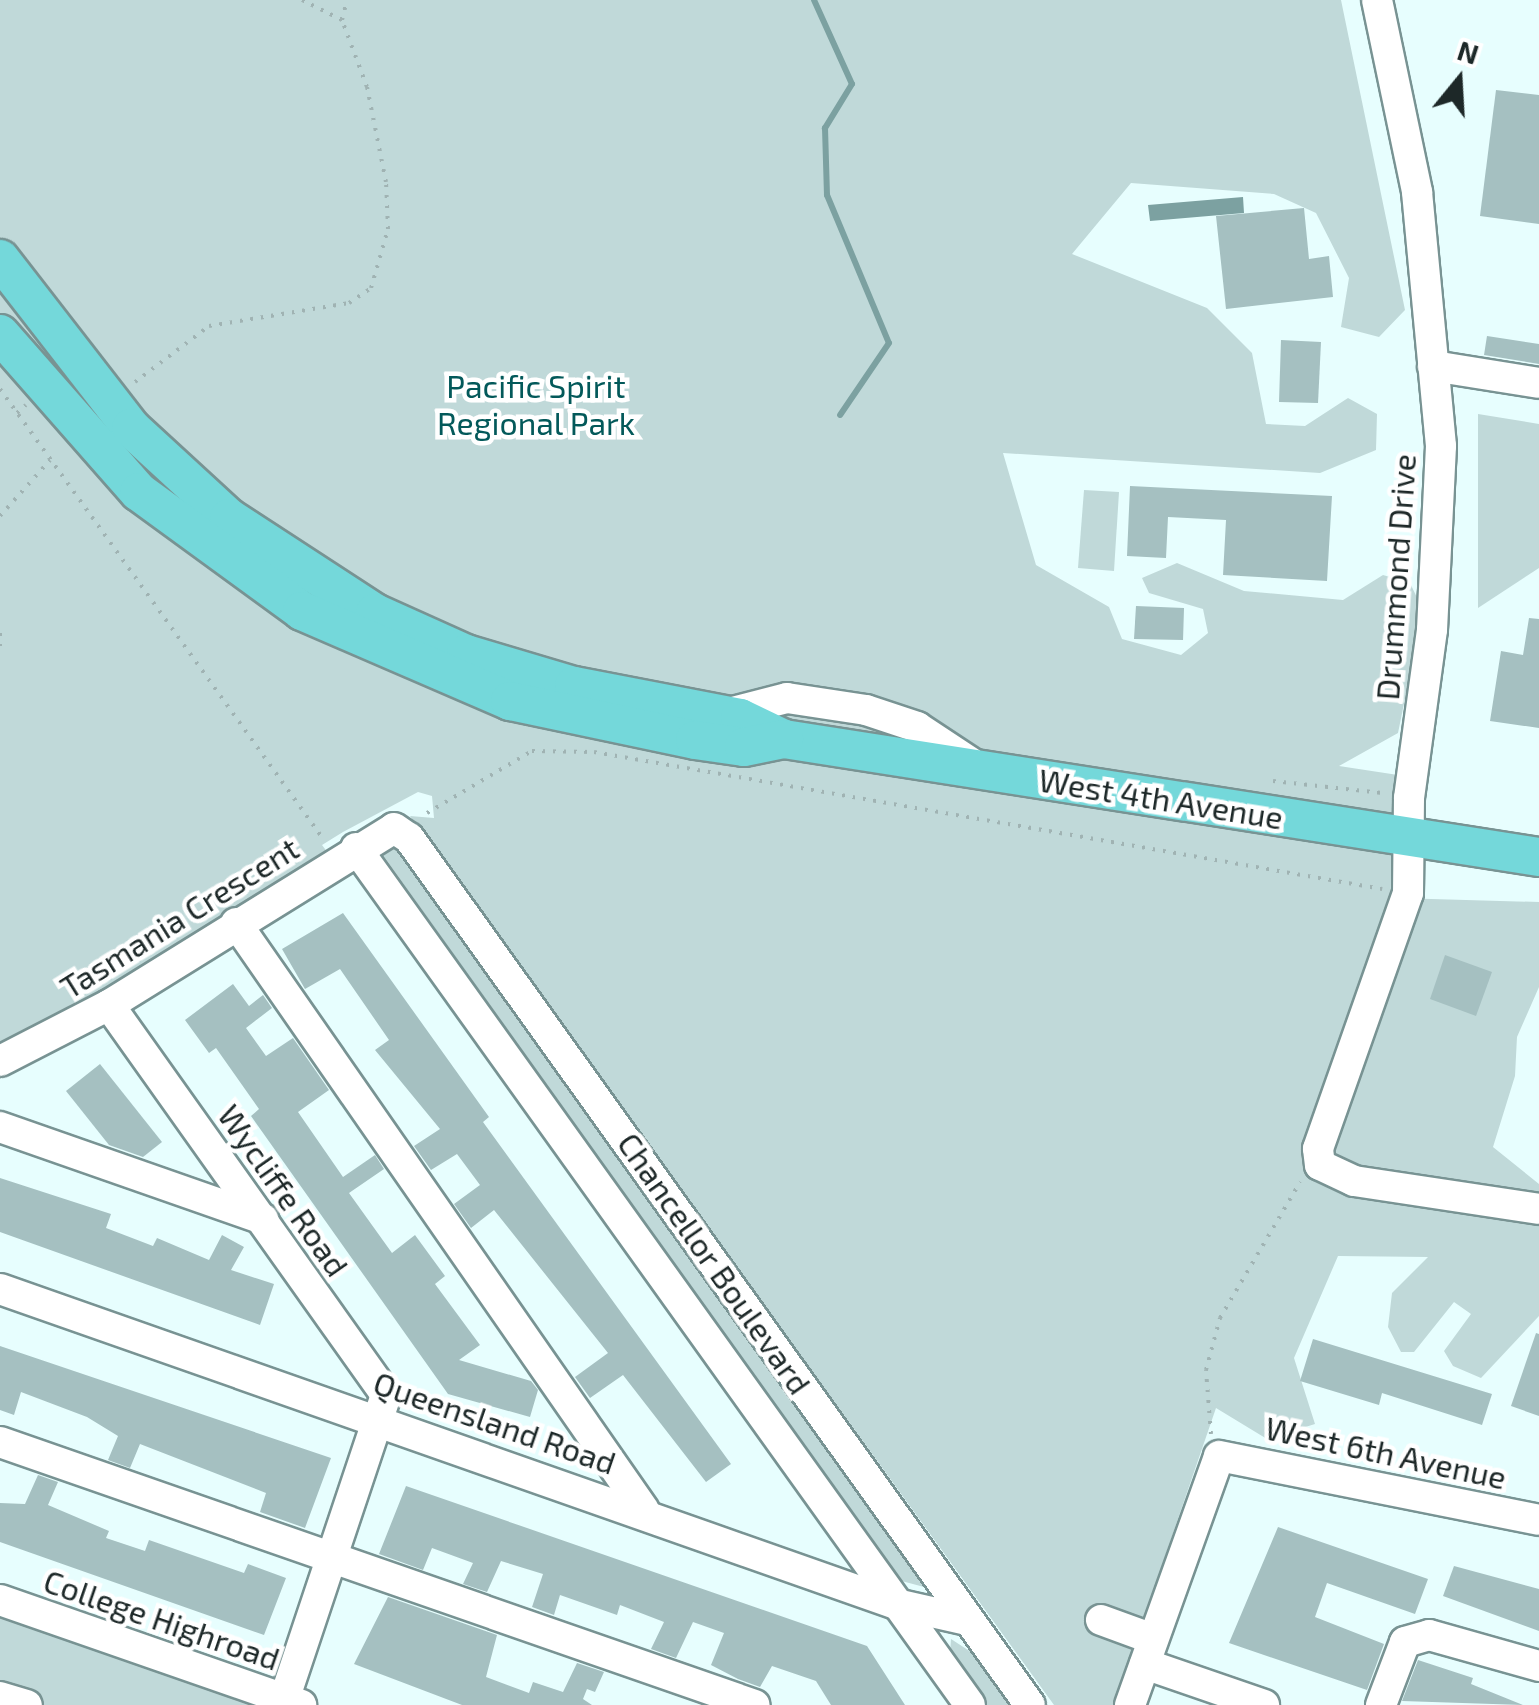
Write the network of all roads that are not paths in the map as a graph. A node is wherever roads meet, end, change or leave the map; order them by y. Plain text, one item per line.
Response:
1 (1377, 0) edge
2 (0, 260) edge
3 (0, 334) edge
4 (1433, 366) junction
5 (1539, 383) edge
6 (721, 715) junction
7 (784, 739) junction
8 (982, 770) junction
9 (394, 828) joint
10 (1409, 836) junction
11 (356, 848) junction
12 (1539, 857) edge
13 (236, 923) junction
14 (109, 1005) junction
15 (0, 1061) edge
16 (0, 1126) edge
17 (1539, 1209) edge
18 (263, 1219) junction
19 (0, 1289) edge
20 (382, 1420) junction
21 (0, 1442) edge
22 (644, 1510) junction
23 (1539, 1520) edge
24 (332, 1558) junction
25 (0, 1600) edge
26 (896, 1604) junction
27 (967, 1620) junction
28 (1101, 1620) dead end
29 (1149, 1651) junction
30 (1539, 1666) edge
31 (0, 1697) edge
32 (292, 1702) edge
33 (27, 1705) edge
34 (755, 1705) edge
35 (970, 1705) edge
36 (1030, 1705) edge
37 (1130, 1705) edge
38 (1264, 1705) edge
39 (1381, 1705) edge

1 - 4 street, Drummond Drive
2 - 6 main road
3 - 7 main road
4 - 5 street
4 - 10 street, Drummond Drive
6 - 7 main road
6 - 8 street
7 - 8 main road, West 4th Avenue
8 - 10 main road, West 4th Avenue
9 - 11 street, Tasmania Crescent
9 - 27 street, Chancellor Boulevard
10 - 12 main road, West 4th Avenue
10 - 17 street, Drummond Drive
11 - 13 street, Tasmania Crescent
11 - 26 street, Chancellor Boulevard
13 - 14 street, Tasmania Crescent
13 - 22 street
14 - 15 street, Tasmania Crescent
14 - 18 street, Wycliffe Road
16 - 18 street
18 - 20 street, Wycliffe Road
19 - 20 street, Queensland Road
20 - 22 street, Queensland Road
20 - 24 street
21 - 24 street
22 - 26 street, Queensland Road
23 - 29 street, West 6th Avenue
24 - 32 street
24 - 34 street
25 - 32 street, College Highroad
26 - 27 street, Queensland Road
26 - 35 street, Chancellor Boulevard
27 - 36 street, Chancellor Boulevard
28 - 29 street
29 - 37 street
29 - 38 street
30 - 39 street
31 - 33 street

